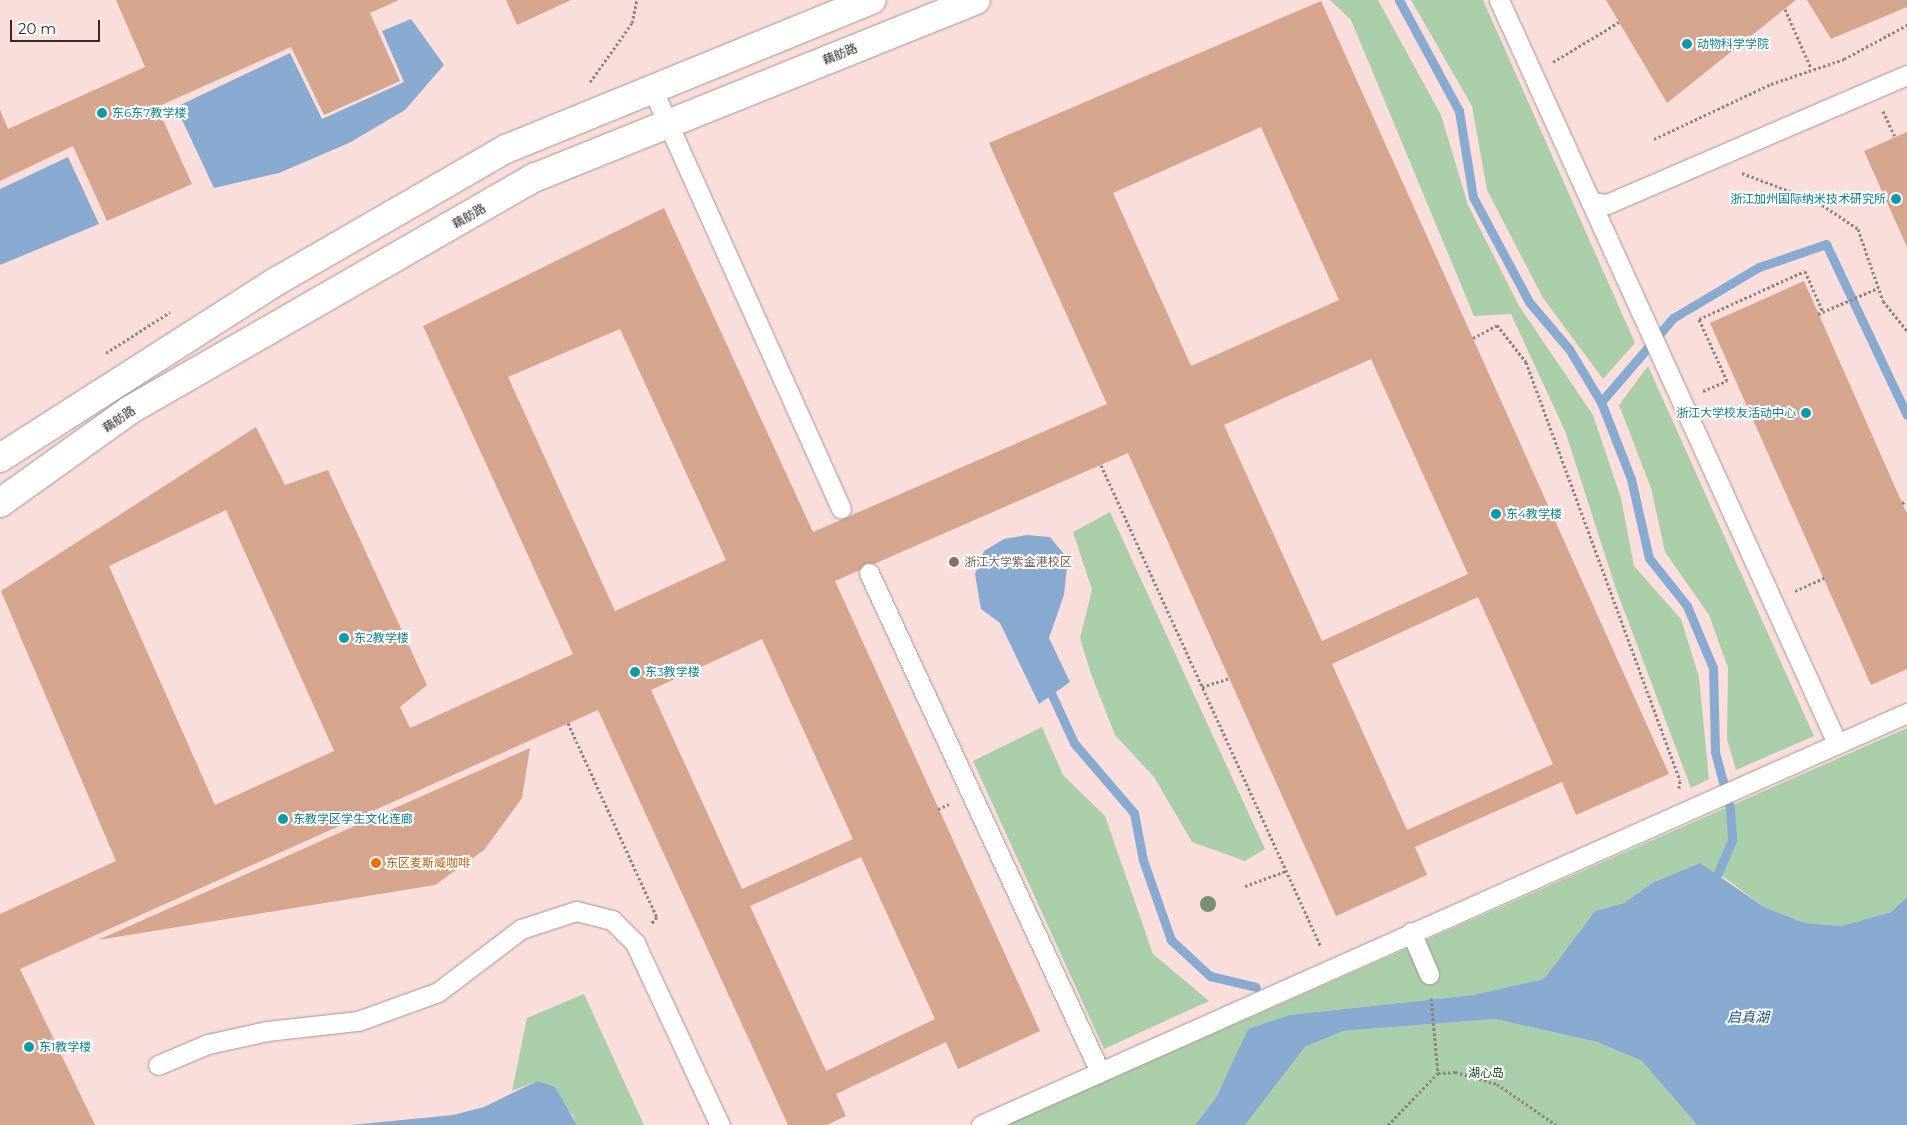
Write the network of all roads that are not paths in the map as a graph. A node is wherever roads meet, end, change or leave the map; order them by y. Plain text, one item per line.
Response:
1 (872, 0) edge
2 (976, 0) edge
3 (1499, 0) edge
4 (1907, 76) edge
5 (652, 88) junction
6 (668, 124) junction
7 (1591, 202) junction
8 (0, 458) edge
9 (0, 504) edge
10 (841, 508) dead end
11 (869, 573) dead end
12 (1907, 713) edge
13 (1837, 743) junction
14 (1411, 932) junction
15 (1429, 974) road end
16 (158, 1065) dead end
17 (1100, 1072) junction
18 (720, 1125) edge
19 (981, 1125) edge

1 - 5 street
2 - 6 street, 藕舫路
3 - 7 lane
4 - 7 lane
5 - 6 lane
5 - 8 street
6 - 9 street, 藕舫路
6 - 10 lane
7 - 13 lane
11 - 17 lane
12 - 13 lane
13 - 14 lane
14 - 15 lane
14 - 17 lane
16 - 18 lane
17 - 19 lane

